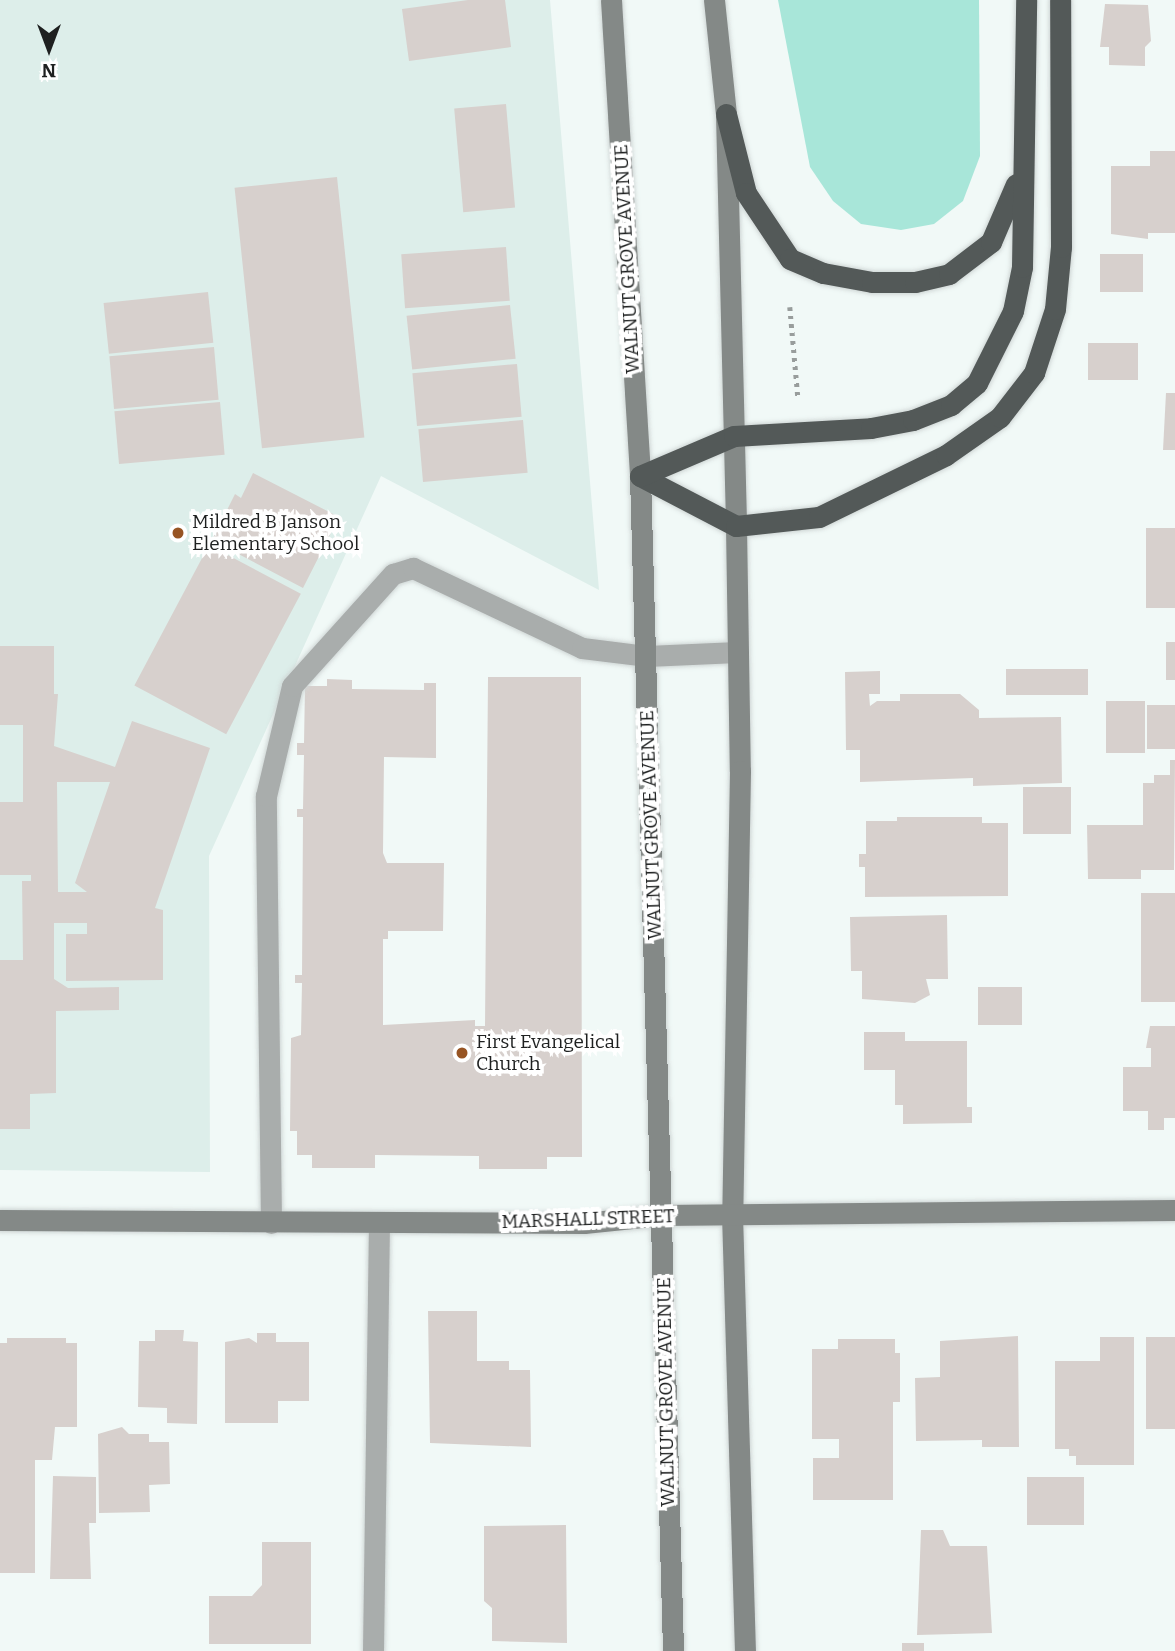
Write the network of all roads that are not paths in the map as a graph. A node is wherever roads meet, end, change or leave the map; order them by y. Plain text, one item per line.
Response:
1 (611, 0) edge
2 (714, 0) edge
3 (1026, 0) edge
4 (1060, 0) edge
5 (726, 114) junction
6 (1024, 151) junction
7 (734, 436) junction
8 (640, 476) junction
9 (736, 526) junction
10 (738, 652) junction
11 (646, 656) junction
12 (1175, 1210) edge
13 (732, 1214) junction
14 (662, 1215) junction
15 (0, 1220) edge
16 (271, 1223) junction
17 (379, 1223) junction
18 (373, 1651) edge
19 (673, 1651) edge
20 (745, 1651) edge

1 - 8 main road, WALNUT GROVE AVENUE
2 - 5 main road
3 - 6 highway
4 - 9 highway
5 - 6 highway
5 - 7 main road
6 - 7 highway
7 - 8 highway
7 - 9 main road
8 - 9 highway
8 - 11 main road, WALNUT GROVE AVENUE
9 - 10 main road
10 - 11 lane
10 - 13 main road
11 - 14 main road, WALNUT GROVE AVENUE
11 - 16 lane
12 - 13 main road, MARSHALL STREET
13 - 14 main road, MARSHALL STREET
13 - 20 main road
14 - 17 main road, MARSHALL STREET
14 - 19 main road, WALNUT GROVE AVENUE
15 - 16 main road, MARSHALL STREET
16 - 17 main road, MARSHALL STREET
17 - 18 lane

